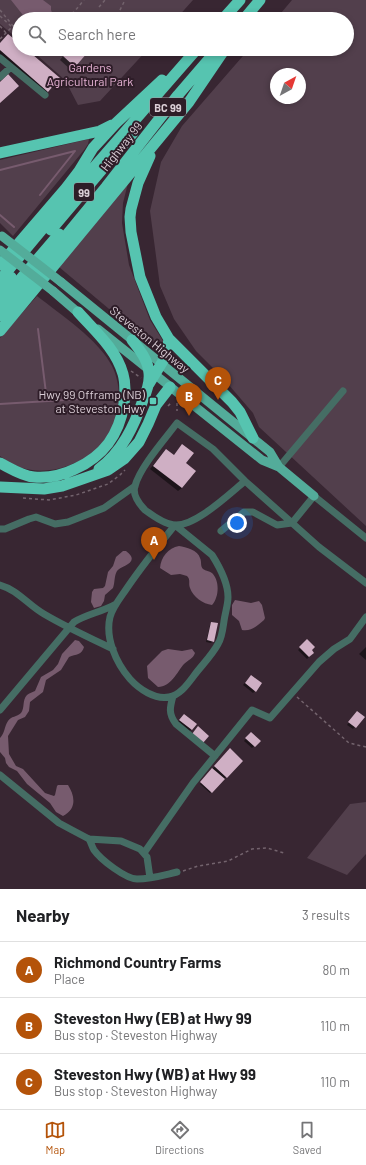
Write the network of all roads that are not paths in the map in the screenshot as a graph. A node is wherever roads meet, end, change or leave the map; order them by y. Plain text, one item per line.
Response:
1 (240, 0) edge
2 (260, 0) edge
3 (229, 12) edge
4 (251, 12) edge
5 (190, 56) edge
6 (212, 56) edge
7 (220, 56) edge
8 (0, 58) edge
9 (11, 67) junction
10 (180, 67) junction
11 (0, 77) edge
12 (162, 88) junction
13 (45, 95) dead end
14 (116, 123) junction
15 (159, 139) junction
16 (0, 153) edge
17 (121, 168) junction
18 (1, 235) edge
19 (0, 250) edge
20 (0, 265) edge
21 (0, 280) edge
22 (0, 291) edge
23 (0, 304) edge
24 (78, 312) junction
25 (0, 316) edge
26 (0, 331) edge
27 (169, 339) junction
28 (132, 340) junction
29 (162, 364) junction
30 (152, 372) junction
31 (170, 387) junction
32 (344, 391) dead end
33 (253, 438) junction
34 (0, 463) edge
35 (279, 467) junction
36 (88, 477) junction
37 (245, 481) junction
38 (0, 487) edge
39 (134, 489) junction
40 (314, 496) junction
41 (292, 523) junction
42 (174, 525) junction
43 (0, 529) edge
44 (221, 531) dead end
45 (366, 538) edge
46 (366, 583) edge
47 (0, 585) edge
48 (116, 604) junction
49 (366, 618) edge
50 (69, 627) junction
51 (113, 649) junction
52 (173, 696) junction
53 (0, 710) edge
54 (215, 756) junction
55 (0, 775) edge
56 (90, 839) junction
57 (144, 853) junction
58 (177, 872) road end
59 (150, 878) junction

1 - 3 highway
2 - 4 highway
5 - 10 highway, Highway 99 / BC 99
6 - 17 highway, Highway 99 / BC 99
7 - 15 highway
8 - 9 street
9 - 11 street
9 - 13 street
10 - 12 highway, Highway 99 / BC 99
10 - 14 highway
12 - 21 highway, Highway 99 / BC 99
12 - 22 highway, 99
14 - 16 highway
14 - 20 highway
15 - 26 highway
15 - 27 highway
17 - 23 highway, 99
17 - 25 highway, Highway 99 / BC 99
18 - 28 main road, Steveston Highway, bridge
19 - 24 main road, Steveston Highway, bridge
24 - 30 main road, Steveston Highway
24 - 34 highway
27 - 29 highway
27 - 33 highway
28 - 29 main road, Steveston Highway
28 - 30 highway
29 - 30 highway
29 - 33 main road, Steveston Highway
30 - 31 main road, Steveston Highway
30 - 36 highway
31 - 35 main road, Steveston Highway
31 - 36 highway
32 - 35 street
33 - 35 main road, Steveston Highway
35 - 40 main road, Steveston Highway
36 - 38 highway
37 - 39 street
37 - 41 street
37 - 42 street
39 - 42 street
39 - 43 street
40 - 41 street
40 - 45 street, Steveston Highway
41 - 44 street
41 - 46 street
42 - 48 street
42 - 52 street
47 - 50 street
48 - 50 street
48 - 51 street
49 - 54 street
50 - 51 street
50 - 53 street
51 - 52 street
52 - 54 street
54 - 57 street
55 - 56 street
56 - 57 street
56 - 59 street
57 - 59 street
58 - 59 street

